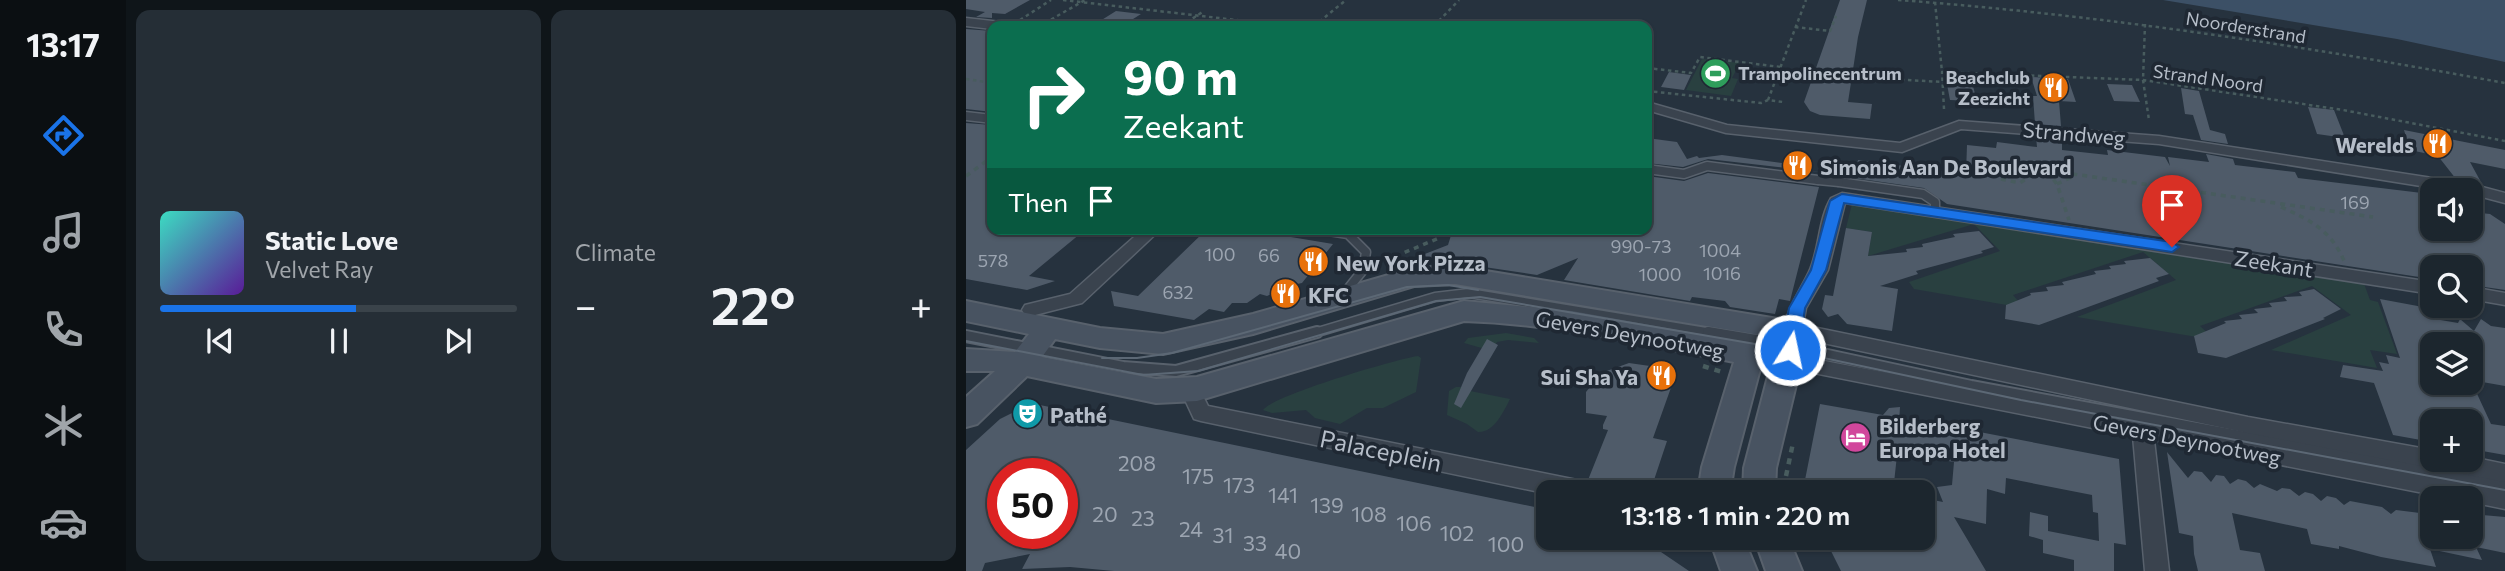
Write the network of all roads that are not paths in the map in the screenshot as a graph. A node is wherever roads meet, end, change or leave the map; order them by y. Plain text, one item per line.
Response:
1 (966, 22) edge
2 (987, 24) edge
3 (1652, 107) edge
4 (966, 116) edge
5 (987, 118) edge
6 (1652, 170) edge
7 (2505, 198) edge
8 (1935, 210) junction
9 (1146, 235) edge
10 (1349, 235) edge
11 (2420, 286) edge
12 (2483, 295) edge
13 (1337, 299) junction
14 (2505, 299) edge
15 (967, 318) edge
16 (1026, 343) junction
17 (1779, 347) junction
18 (966, 360) edge
19 (966, 391) edge
20 (1195, 401) junction
21 (966, 415) edge
22 (2143, 431) junction
23 (2420, 457) edge
24 (2483, 469) edge
25 (2505, 473) edge
26 (1536, 480) edge
27 (1716, 480) edge
28 (1760, 480) edge
29 (2505, 485) edge
30 (2505, 499) edge
31 (1731, 550) edge
32 (1776, 550) edge
33 (1738, 571) edge
34 (1784, 571) edge
35 (2157, 571) edge

1 - 2 street
3 - 7 street, Strandweg
4 - 5 street
6 - 8 lane, bridge
8 - 11 street, Zeekant
8 - 17 street, Zeekant
9 - 16 street
10 - 13 lane
12 - 14 street
13 - 16 main road, Gevers Deynootweg
13 - 17 main road, Gevers Deynootweg
15 - 16 main road, Gevers Deynootweg
16 - 17 lane, Gevers Deynootweg
16 - 18 main road, Gevers Deynootweg
16 - 19 main road
16 - 20 main road, Gevers Deynootweg
16 - 21 main road
17 - 20 main road, Gevers Deynootweg
17 - 22 street, Gevers Deynootweg
17 - 23 street, Gevers Deynootweg
17 - 27 main road
17 - 28 main road
17 - 29 lane, Gevers Deynootweg
20 - 26 street, Palaceplein
22 - 30 street, Gevers Deynootweg
22 - 35 street
24 - 25 street, Gevers Deynootweg
31 - 33 main road
32 - 34 main road

